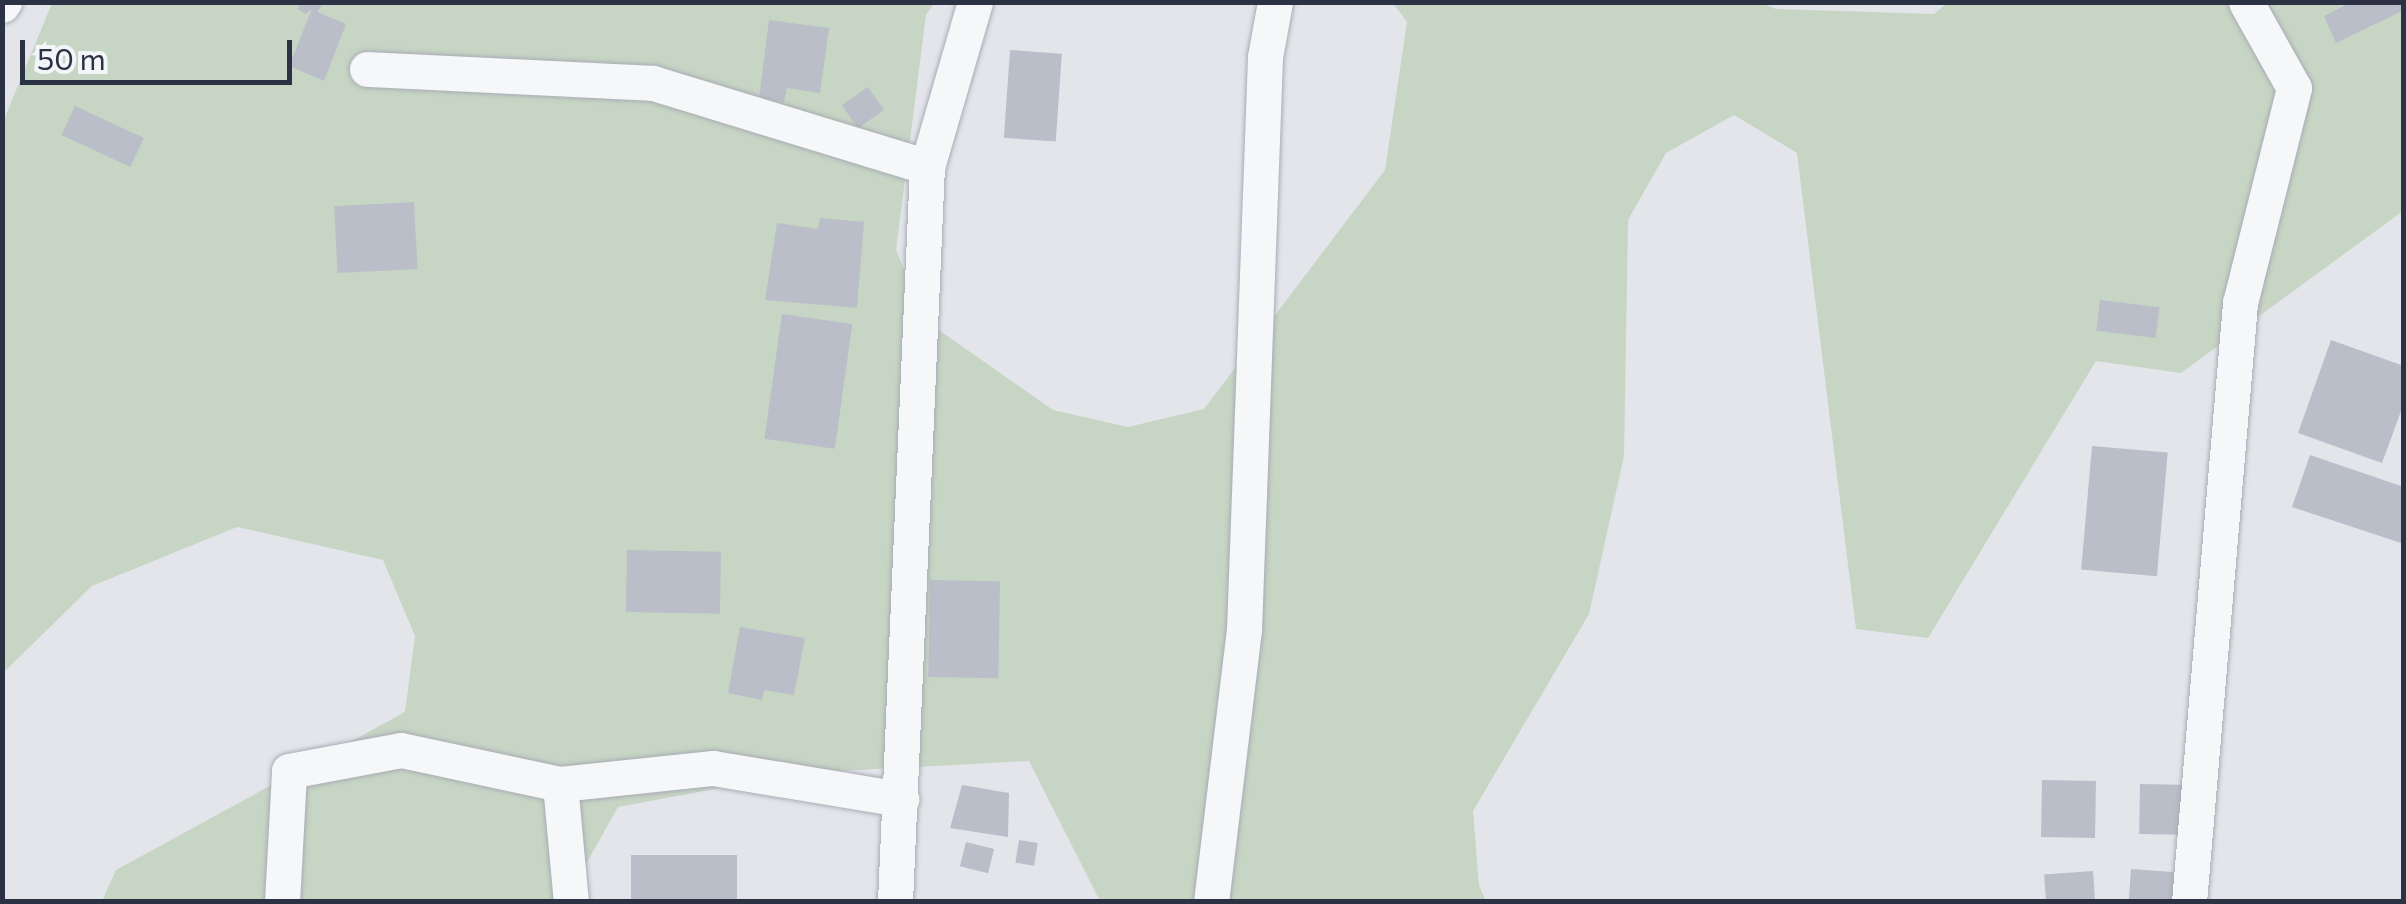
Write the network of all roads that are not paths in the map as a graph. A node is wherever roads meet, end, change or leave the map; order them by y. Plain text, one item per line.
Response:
1 (975, 2) edge
2 (1275, 2) edge
3 (2246, 2) edge
4 (367, 69) dead end
5 (927, 167) junction
6 (560, 784) junction
7 (901, 799) junction
8 (282, 902) edge
9 (571, 902) edge
10 (895, 902) edge
11 (1211, 902) edge
12 (2190, 902) edge

1 - 5 street
2 - 11 street
3 - 12 street
4 - 5 street
5 - 7 street
6 - 7 street
6 - 8 street
6 - 9 street
7 - 10 street

